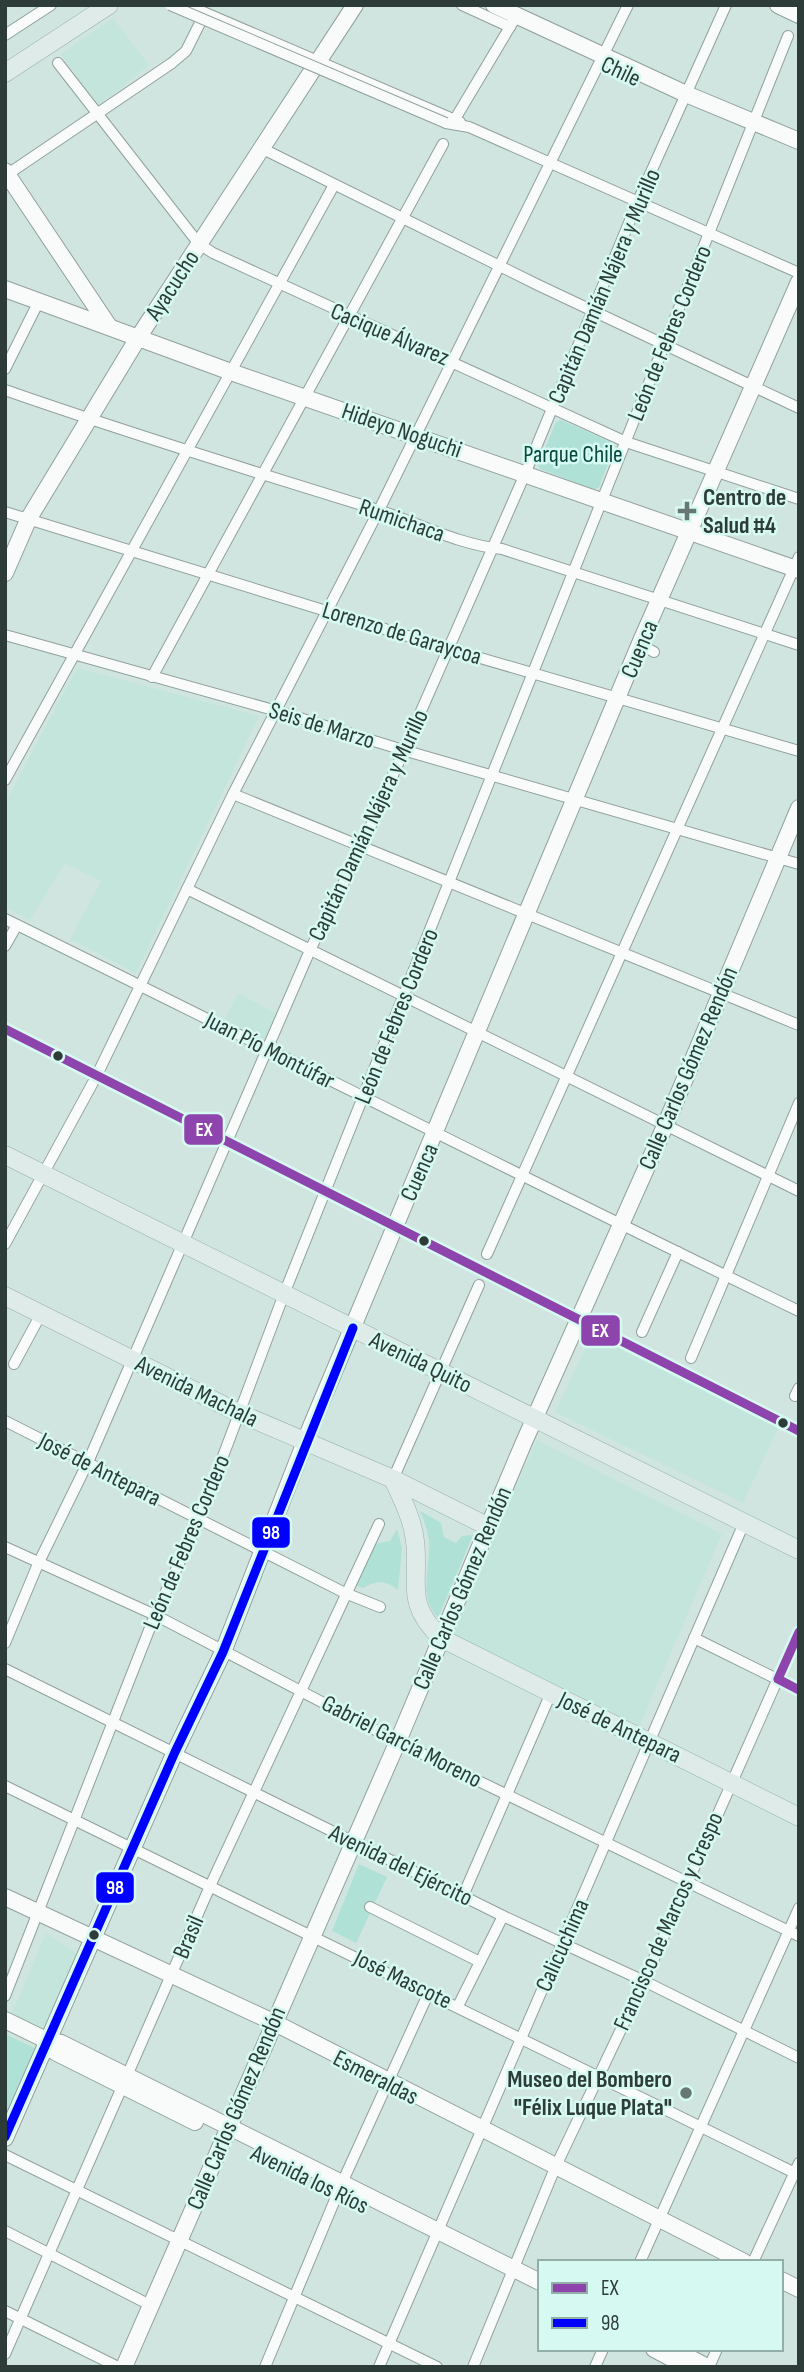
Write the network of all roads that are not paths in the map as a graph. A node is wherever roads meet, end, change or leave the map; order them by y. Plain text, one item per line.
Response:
1 (51, 5) edge
2 (109, 5) edge
3 (170, 5) edge
4 (187, 5) edge
5 (355, 5) edge
6 (462, 5) edge
7 (480, 5) edge
8 (494, 5) edge
9 (628, 5) edge
10 (726, 5) edge
11 (778, 5) edge
12 (205, 13) junction
13 (799, 15) edge
14 (514, 21) junction
15 (5, 35) edge
16 (788, 36) dead end
17 (601, 58) junction
18 (318, 60) junction
19 (58, 63) dead end
20 (5, 73) edge
21 (685, 97) junction
22 (98, 114) junction
23 (450, 121) junction
24 (756, 126) junction
25 (799, 141) edge
26 (443, 144) dead end
27 (261, 148) junction
28 (549, 163) junction
29 (6, 174) edge
30 (334, 184) junction
31 (638, 201) junction
32 (405, 219) junction
33 (709, 233) junction
34 (199, 244) junction
35 (499, 265) junction
36 (799, 273) edge
37 (799, 282) edge
38 (278, 285) junction
39 (5, 289) edge
40 (39, 300) junction
41 (592, 310) junction
42 (351, 317) junction
43 (108, 325) junction
44 (138, 338) junction
45 (665, 345) junction
46 (452, 360) junction
47 (5, 369) edge
48 (231, 372) junction
49 (754, 386) junction
50 (5, 390) edge
51 (306, 397) junction
52 (799, 408) edge
53 (553, 409) junction
54 (88, 419) junction
55 (416, 434) junction
56 (626, 442) junction
57 (186, 452) junction
58 (716, 471) junction
59 (525, 474) junction
60 (264, 475) junction
61 (799, 499) edge
62 (602, 501) junction
63 (379, 510) junction
64 (5, 512) edge
65 (29, 519) junction
66 (690, 532) junction
67 (491, 548) junction
68 (131, 551) junction
69 (797, 565) edge
70 (5, 573) edge
71 (573, 575) junction
72 (208, 576) junction
73 (659, 601) junction
74 (326, 610) junction
75 (5, 635) edge
76 (764, 635) junction
77 (640, 644) junction
78 (799, 645) edge
79 (449, 648) junction
80 (654, 652) dead end
81 (74, 656) junction
82 (534, 672) junction
83 (152, 677) junction
84 (619, 697) junction
85 (277, 710) junction
86 (722, 728) junction
87 (403, 750) junction
88 (799, 751) edge
89 (492, 775) junction
90 (5, 780) edge
91 (233, 794) junction
92 (576, 800) junction
93 (799, 808) edge
94 (678, 828) junction
95 (361, 848) junction
96 (778, 858) junction
97 (799, 863) edge
98 (449, 882) junction
99 (187, 888) junction
100 (527, 914) junction
101 (5, 919) edge
102 (17, 925) junction
103 (5, 946) edge
104 (312, 948) junction
105 (622, 953) junction
106 (140, 984) junction
107 (721, 993) junction
108 (405, 994) junction
109 (799, 1025) edge
110 (479, 1032) junction
111 (268, 1047) junction
112 (568, 1076) junction
113 (363, 1098) junction
114 (799, 1103) edge
115 (665, 1126) junction
116 (436, 1135) junction
117 (5, 1155) edge
118 (43, 1174) junction
119 (524, 1175) junction
120 (768, 1176) junction
121 (799, 1191) edge
122 (621, 1224) junction
123 (5, 1244) edge
124 (182, 1244) junction
125 (678, 1252) junction
126 (487, 1254) dead end
127 (727, 1276) junction
128 (479, 1285) dead end
129 (284, 1294) junction
130 (5, 1296) edge
131 (799, 1311) edge
132 (41, 1314) junction
133 (353, 1328) junction
134 (642, 1332) dead end
135 (691, 1358) dead end
136 (131, 1359) junction
137 (14, 1364) dead end
138 (440, 1371) junction
139 (239, 1413) junction
140 (534, 1418) junction
141 (5, 1421) edge
142 (305, 1441) junction
143 (88, 1462) junction
144 (393, 1479) junction
145 (199, 1520) junction
146 (744, 1523) junction
147 (379, 1524) dead end
148 (487, 1526) junction
149 (5, 1547) edge
150 (799, 1550) edge
151 (262, 1552) junction
152 (38, 1564) junction
153 (345, 1593) junction
154 (380, 1606) dead end
155 (155, 1615) junction
156 (799, 1631) edge
157 (441, 1638) junction
158 (694, 1638) junction
159 (5, 1643) edge
160 (223, 1652) junction
161 (5, 1668) edge
162 (778, 1679) junction
163 (301, 1689) junction
164 (799, 1690) edge
165 (551, 1693) junction
166 (116, 1722) junction
167 (398, 1741) junction
168 (649, 1742) junction
169 (175, 1752) junction
170 (730, 1782) junction
171 (8, 1787) edge
172 (254, 1791) junction
173 (506, 1794) junction
174 (5, 1801) edge
175 (799, 1817) edge
176 (76, 1820) junction
177 (608, 1841) junction
178 (353, 1842) junction
179 (133, 1847) junction
180 (688, 1882) junction
181 (211, 1884) junction
182 (463, 1896) junction
183 (5, 1897) edge
184 (5, 1905) edge
185 (370, 1907) dead end
186 (799, 1908) edge
187 (37, 1916) junction
188 (503, 1916) junction
189 (794, 1933) edge
190 (311, 1934) junction
191 (93, 1942) junction
192 (563, 1943) junction
193 (480, 1962) junction
194 (170, 1980) junction
195 (644, 1981) junction
196 (429, 1992) junction
197 (5, 1996) edge
198 (458, 2006) junction
199 (5, 2020) edge
200 (271, 2026) junction
201 (745, 2031) junction
202 (520, 2039) junction
203 (48, 2041) junction
204 (799, 2058) edge
205 (598, 2076) junction
206 (126, 2082) junction
207 (385, 2087) junction
208 (701, 2126) junction
209 (226, 2132) junction
210 (480, 2134) junction
211 (5, 2138) edge
212 (5, 2155) edge
213 (797, 2170) edge
214 (554, 2172) junction
215 (340, 2187) junction
216 (78, 2189) junction
217 (656, 2223) junction
218 (5, 2231) edge
219 (436, 2236) junction
220 (179, 2240) junction
221 (50, 2253) junction
222 (641, 2260) edge
223 (723, 2260) edge
224 (739, 2260) edge
225 (754, 2260) edge
226 (513, 2274) junction
227 (538, 2281) edge
228 (783, 2281) edge
229 (783, 2289) edge
230 (799, 2289) edge
231 (538, 2291) edge
232 (799, 2297) edge
233 (293, 2299) junction
234 (150, 2305) junction
235 (5, 2311) edge
236 (21, 2319) junction
237 (389, 2343) junction
238 (602, 2351) edge
239 (658, 2351) edge
240 (678, 2351) edge
241 (716, 2351) edge
242 (5, 2354) edge
243 (118, 2367) edge
244 (124, 2367) edge
245 (265, 2367) edge
246 (379, 2367) edge
247 (437, 2367) edge
248 (472, 2367) edge
249 (595, 2367) edge
250 (688, 2367) edge
251 (708, 2367) edge

1 - 15 street
2 - 20 main road
3 - 23 street, bridge
4 - 12 street
5 - 18 main road, Ayacucho
6 - 14 street, Chile
7 - 14 main road, Chile
8 - 14 main road, Chile
9 - 17 street
10 - 21 street, Capitán Damián Nájera y Murillo
11 - 13 main road
12 - 18 street
12 - 22 street
14 - 17 main road, Chile
14 - 23 street
16 - 24 street, León de Febres Cordero
17 - 21 main road, Chile
17 - 28 street
18 - 23 street
18 - 27 main road, Ayacucho
19 - 22 street, Cacique Álvarez
21 - 24 main road, Chile
21 - 31 street, Capitán Damián Nájera y Murillo
22 - 29 street
22 - 34 street, Cacique Álvarez
23 - 28 street
24 - 25 main road, Chile
24 - 33 street, León de Febres Cordero
26 - 32 street
27 - 30 street
27 - 34 main road, Ayacucho
28 - 31 street
28 - 35 street
29 - 43 main road
30 - 32 street
30 - 38 street
31 - 33 street
31 - 41 street, Capitán Damián Nájera y Murillo
32 - 35 street
32 - 42 street
33 - 36 street
33 - 45 street, León de Febres Cordero
34 - 38 street, Cacique Álvarez
34 - 44 main road, Ayacucho
35 - 41 street
35 - 46 street
37 - 49 main road, Cuenca
38 - 42 street, Cacique Álvarez
38 - 48 street
39 - 40 main road, Hideyo Noguchi
40 - 43 main road, Hideyo Noguchi
40 - 47 street
41 - 45 street
41 - 53 street, Capitán Damián Nájera y Murillo
42 - 46 street, Cacique Álvarez
42 - 51 street
43 - 44 main road, Hideyo Noguchi
44 - 48 main road, Hideyo Noguchi
44 - 54 main road, Ayacucho
45 - 49 street
45 - 56 street, León de Febres Cordero
46 - 53 street, Cacique Álvarez
46 - 55 street
48 - 51 main road, Hideyo Noguchi
48 - 57 street
49 - 52 street
49 - 58 main road, Cuenca
50 - 54 street, Rumichaca
51 - 55 main road, Hideyo Noguchi
51 - 60 street
53 - 56 street, Cacique Álvarez
53 - 59 street, Capitán Damián Nájera y Murillo
54 - 57 street, Rumichaca
54 - 65 main road, Ayacucho
55 - 59 main road, Hideyo Noguchi
55 - 63 street
56 - 58 street, Cacique Álvarez
56 - 62 street, León de Febres Cordero
57 - 60 street, Rumichaca
57 - 68 street
58 - 61 street, Cacique Álvarez
58 - 66 main road, Cuenca
59 - 62 main road, Hideyo Noguchi
59 - 67 street, Capitán Damián Nájera y Murillo
60 - 63 street, Rumichaca
60 - 72 street
62 - 66 main road, Hideyo Noguchi
62 - 71 street, León de Febres Cordero
63 - 67 street, Rumichaca
63 - 74 street
64 - 65 street, Lorenzo de Garaycoa
65 - 68 street, Lorenzo de Garaycoa
65 - 70 main road, Ayacucho
66 - 69 main road, Hideyo Noguchi
66 - 73 main road, Cuenca
67 - 71 street, Rumichaca
67 - 79 street, Capitán Damián Nájera y Murillo
68 - 72 street, Lorenzo de Garaycoa
68 - 81 street
69 - 76 street
71 - 73 street, Rumichaca
71 - 82 street, León de Febres Cordero
72 - 74 street, Lorenzo de Garaycoa
72 - 83 street
73 - 76 street, Rumichaca
73 - 77 main road, Cuenca
74 - 79 street, Lorenzo de Garaycoa
74 - 85 street
75 - 81 street, Seis de Marzo
76 - 78 street, Rumichaca
76 - 86 street
77 - 80 street
77 - 84 main road, Cuenca
79 - 82 street, Lorenzo de Garaycoa
79 - 87 street, Capitán Damián Nájera y Murillo
81 - 83 street, Seis de Marzo
81 - 90 street
82 - 84 street, Lorenzo de Garaycoa
82 - 89 street, León de Febres Cordero
83 - 85 street, Seis de Marzo
84 - 86 street, Lorenzo de Garaycoa
84 - 92 main road, Cuenca
85 - 87 street, Seis de Marzo
85 - 91 street
86 - 88 street, Lorenzo de Garaycoa
86 - 94 street
87 - 89 street, Seis de Marzo
87 - 95 street, Capitán Damián Nájera y Murillo
89 - 92 street, Seis de Marzo
89 - 98 street, León de Febres Cordero
91 - 95 street
91 - 99 street
92 - 94 street, Seis de Marzo
92 - 100 main road, Cuenca
93 - 96 main road, Calle Carlos Gómez Rendón
94 - 96 street, Seis de Marzo
94 - 105 street
95 - 98 street
95 - 104 street, Capitán Damián Nájera y Murillo
96 - 97 street, Seis de Marzo
96 - 107 main road, Calle Carlos Gómez Rendón
98 - 100 street
98 - 108 street, León de Febres Cordero
99 - 104 street
99 - 106 street
100 - 105 street
100 - 110 main road, Cuenca
101 - 102 street, Juan Pío Montúfar
102 - 103 street
102 - 106 street, Juan Pío Montúfar
104 - 108 street
104 - 111 street, Capitán Damián Nájera y Murillo
105 - 107 street
105 - 112 street
106 - 111 street, Juan Pío Montúfar
106 - 118 street
107 - 109 street
107 - 115 main road, Calle Carlos Gómez Rendón
108 - 110 street
108 - 113 street, León de Febres Cordero
110 - 112 street
110 - 116 main road, Cuenca
111 - 113 street, Juan Pío Montúfar
111 - 124 street, Capitán Damián Nájera y Murillo
112 - 115 street
112 - 119 street
113 - 116 street, Juan Pío Montúfar
113 - 129 street, León de Febres Cordero
114 - 120 street
115 - 120 street
115 - 122 main road, Calle Carlos Gómez Rendón
116 - 119 street, Juan Pío Montúfar
116 - 133 main road, Cuenca
117 - 118 main road, Avenida Quito
118 - 123 street
118 - 124 main road, Avenida Quito
119 - 122 street, Juan Pío Montúfar
119 - 126 street
120 - 121 street
120 - 127 street
122 - 125 street, Juan Pío Montúfar
122 - 140 main road, Calle Carlos Gómez Rendón
124 - 129 main road, Avenida Quito
124 - 136 street, Capitán Damián Nájera y Murillo
125 - 127 street, Juan Pío Montúfar
125 - 134 street
127 - 131 street, Juan Pío Montúfar
127 - 135 street
128 - 138 street
129 - 133 main road, Avenida Quito
129 - 139 street, León de Febres Cordero
130 - 132 main road, Avenida Machala
132 - 136 main road, Avenida Machala
132 - 137 street
133 - 138 main road, Avenida Quito
133 - 142 main road, Cuenca
136 - 139 main road, Avenida Machala
136 - 143 street, Capitán Damián Nájera y Murillo
138 - 140 main road, Avenida Quito
138 - 144 street
139 - 142 main road, Avenida Machala
139 - 145 street, León de Febres Cordero
140 - 146 main road, Avenida Quito
140 - 148 main road, Calle Carlos Gómez Rendón
141 - 143 street, José de Antepara
142 - 144 main road, Avenida Machala
142 - 151 main road, Cuenca
143 - 145 street, José de Antepara
143 - 152 street, Capitán Damián Nájera y Murillo
144 - 148 main road, Avenida Machala
144 - 157 main road
145 - 151 street, José de Antepara
145 - 155 street, León de Febres Cordero
146 - 150 main road, Avenida Quito
146 - 158 street, Calicuchima
147 - 153 street, Brasil
148 - 157 main road, Calle Carlos Gómez Rendón
149 - 152 street, Gabriel García Moreno
151 - 153 street, José de Antepara
151 - 160 main road, Cuenca
152 - 155 street, Gabriel García Moreno
152 - 159 street, Capitán Damián Nájera y Murillo
153 - 154 street, José de Antepara
153 - 163 street, Brasil
155 - 160 street, Gabriel García Moreno
155 - 166 street, León de Febres Cordero
156 - 162 street, Francisco de Marcos y Crespo
157 - 165 main road, José de Antepara
157 - 167 main road, Calle Carlos Gómez Rendón
158 - 162 street
158 - 168 street, Calicuchima
160 - 163 street, Gabriel García Moreno
160 - 169 main road, Cuenca
161 - 166 street, Avenida del Ejército
162 - 164 street
162 - 170 street, Francisco de Marcos y Crespo
163 - 167 street, Gabriel García Moreno
163 - 172 street, Brasil
165 - 168 main road, José de Antepara
165 - 173 street
166 - 169 street, Avenida del Ejército
166 - 176 street, León de Febres Cordero
167 - 173 street, Gabriel García Moreno
167 - 178 main road, Calle Carlos Gómez Rendón
168 - 170 main road, José de Antepara
168 - 177 street, Calicuchima
169 - 172 street, Avenida del Ejército
169 - 179 main road, Cuenca
170 - 175 main road, José de Antepara
170 - 180 street, Francisco de Marcos y Crespo
171 - 174 street
171 - 176 street, José Mascote
172 - 178 street, Avenida del Ejército
172 - 181 street, Brasil
173 - 177 street, Gabriel García Moreno
173 - 182 street
176 - 179 street, José Mascote
176 - 187 street, León de Febres Cordero
177 - 180 street, Gabriel García Moreno
177 - 192 street, Calicuchima
178 - 182 street, Avenida del Ejército
178 - 190 main road, Calle Carlos Gómez Rendón
179 - 181 street, José Mascote
179 - 191 main road, Cuenca
180 - 189 street, Gabriel García Moreno
180 - 195 street, Francisco de Marcos y Crespo
181 - 190 street, José Mascote
181 - 194 street, Brasil
182 - 188 street, Avenida del Ejército
183 - 187 main road, Esmeraldas
184 - 187 main road, Esmeraldas
185 - 193 street
186 - 189 street
187 - 191 main road, Esmeraldas
187 - 197 street, León de Febres Cordero
188 - 192 street, Avenida del Ejército
188 - 193 street
189 - 201 street
190 - 196 street, José Mascote
190 - 200 main road, Calle Carlos Gómez Rendón
191 - 194 main road, Esmeraldas
191 - 203 main road, Cuenca
192 - 195 street, Avenida del Ejército
192 - 202 street, Calicuchima
193 - 198 street
194 - 200 main road, Esmeraldas
194 - 206 street, Brasil
195 - 201 street, Avenida del Ejército
195 - 205 street, Francisco de Marcos y Crespo
196 - 198 street, José Mascote
196 - 207 street
198 - 202 street, José Mascote
199 - 203 main road, Avenida los Ríos
200 - 207 main road, Esmeraldas
200 - 209 main road, Calle Carlos Gómez Rendón
201 - 204 street, Avenida del Ejército
201 - 208 street
202 - 205 street, José Mascote
202 - 210 street, Calicuchima
203 - 206 main road, Avenida los Ríos
203 - 211 main road, Cuenca
205 - 208 street, José Mascote
205 - 214 street, Francisco de Marcos y Crespo
206 - 209 main road, Avenida los Ríos
206 - 216 street, Brasil
207 - 210 main road, Esmeraldas
207 - 215 street
208 - 213 street, José Mascote
208 - 217 street
209 - 215 main road, Avenida los Ríos
209 - 220 main road, Calle Carlos Gómez Rendón
210 - 214 main road, Esmeraldas
210 - 219 street, Calicuchima
212 - 216 street
213 - 225 street
214 - 217 main road, Esmeraldas
214 - 226 street, Francisco de Marcos y Crespo
215 - 219 main road, Avenida los Ríos
215 - 233 street
216 - 220 street
216 - 221 street, Brasil
217 - 222 street
217 - 223 main road, Esmeraldas
217 - 224 main road, Esmeraldas
218 - 221 street
219 - 226 main road, Avenida los Ríos
219 - 237 street, Calicuchima
220 - 233 street
220 - 234 main road, Calle Carlos Gómez Rendón
221 - 234 street
221 - 236 street, Brasil
226 - 227 main road, Avenida los Ríos
226 - 231 main road, Avenida los Ríos
226 - 248 street, Francisco de Marcos y Crespo
228 - 230 main road
229 - 232 main road
233 - 237 street
233 - 245 street
234 - 244 main road, Calle Carlos Gómez Rendón
235 - 236 street
236 - 242 street, Brasil
236 - 243 street
237 - 246 street, Calicuchima
237 - 247 street
238 - 249 street
239 - 250 main road
240 - 251 main road
241 - 251 street

